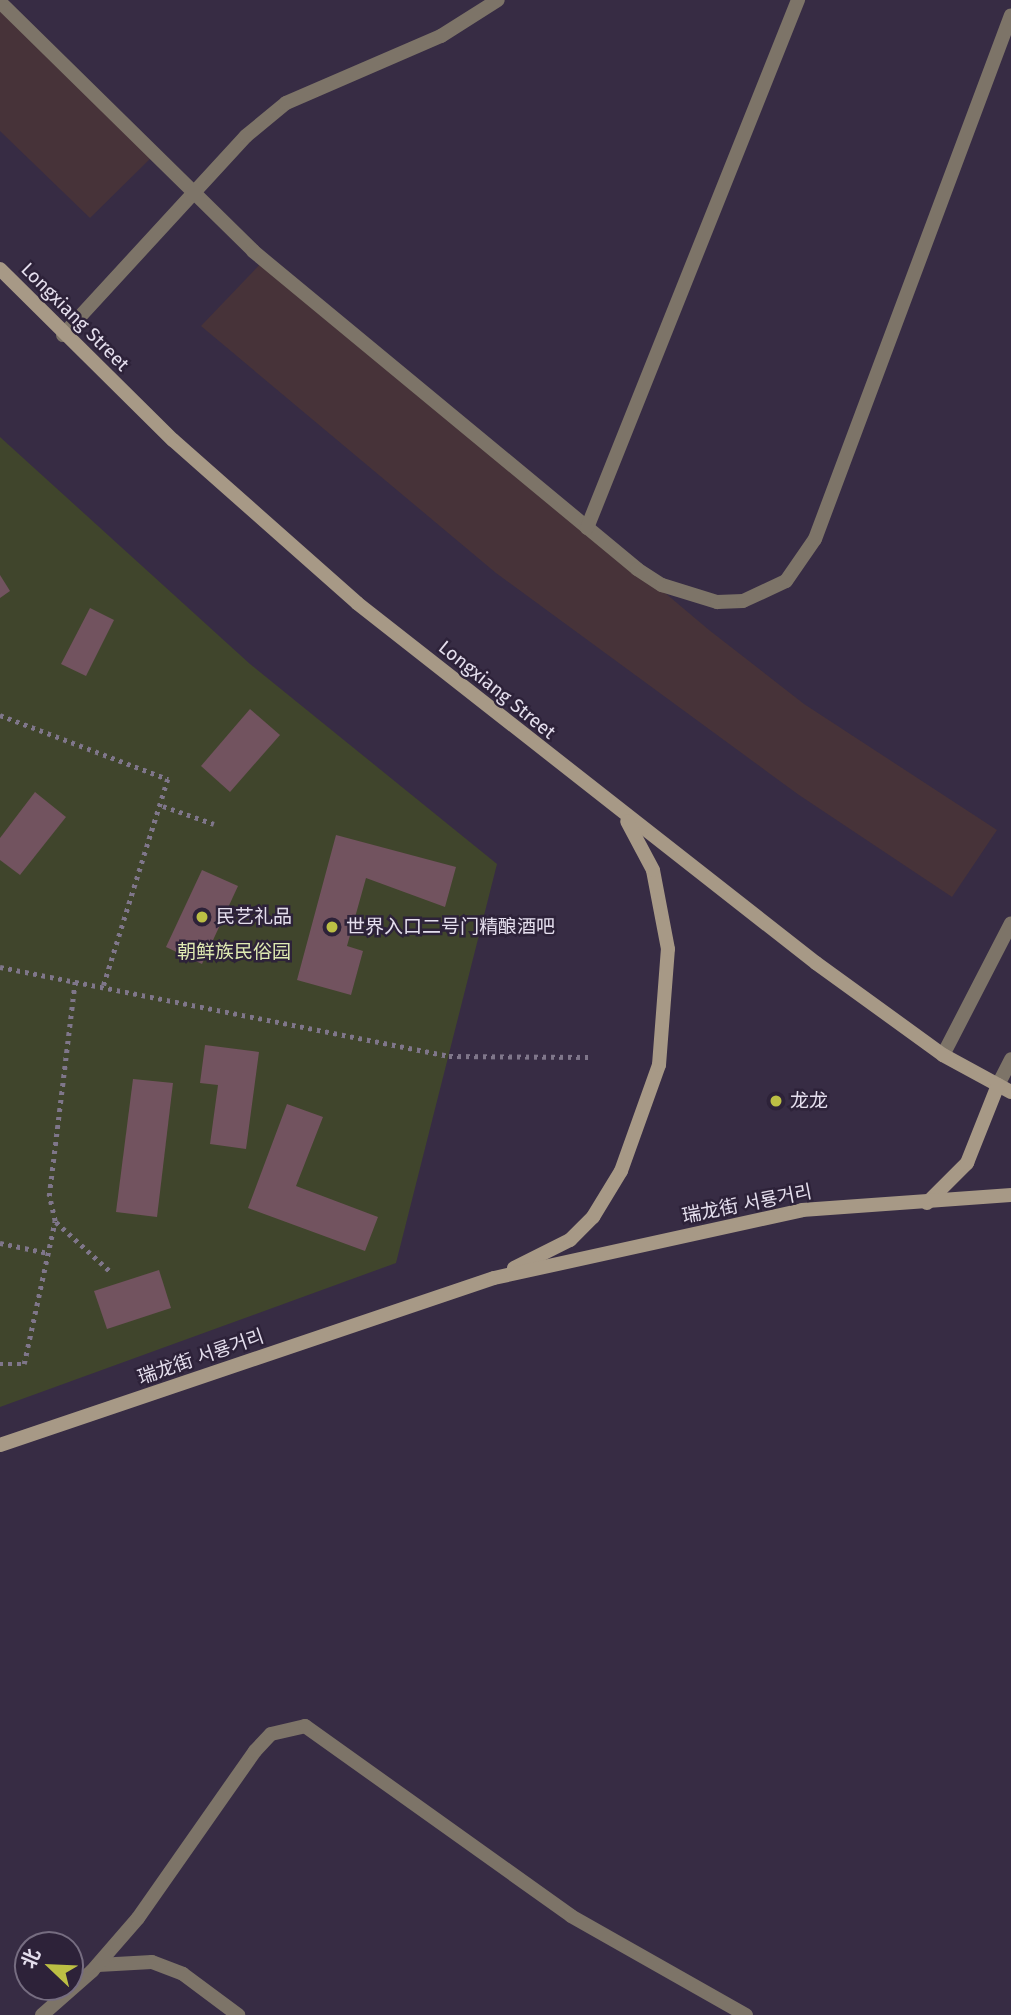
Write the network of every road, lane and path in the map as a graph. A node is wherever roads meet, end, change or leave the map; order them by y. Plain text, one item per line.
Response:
1 (498, 0) edge
2 (798, 0) edge
3 (0, 2) edge
4 (1011, 15) edge
5 (195, 194) junction
6 (0, 269) edge
7 (63, 335) junction
8 (587, 528) junction
9 (0, 715) edge
10 (163, 806) junction
11 (620, 809) junction
12 (214, 824) dead end
13 (1011, 923) edge
14 (0, 967) edge
15 (75, 981) junction
16 (104, 985) junction
17 (943, 1055) junction
18 (588, 1057) dead end
19 (1011, 1059) edge
20 (1005, 1089) edge
21 (1011, 1195) edge
22 (927, 1203) junction
23 (55, 1221) junction
24 (0, 1243) edge
25 (48, 1253) junction
26 (112, 1273) dead end
27 (494, 1278) junction
28 (0, 1364) edge
29 (0, 1445) edge
30 (98, 1965) junction
31 (42, 2015) edge
32 (238, 2015) edge
33 (746, 2015) edge

1 - 5 street
2 - 8 street
3 - 5 street
4 - 8 street
5 - 7 street
5 - 8 street
6 - 7 street, Longxiang Street
7 - 11 street, Longxiang Street
9 - 10 path
10 - 12 path
10 - 16 path
11 - 17 street, Longxiang Street
11 - 27 street, 瑞龙街 서룡거리
13 - 17 street
14 - 15 path
15 - 16 path
15 - 23 path
16 - 18 path
17 - 20 street, Longxiang Street
19 - 20 street
20 - 22 street
21 - 22 street, 瑞龙街 서룡거리
22 - 27 street, 瑞龙街 서룡거리
23 - 25 path
23 - 26 path
24 - 25 path
25 - 28 path
27 - 29 street, 瑞龙街 서룡거리
30 - 31 street
30 - 32 street
30 - 33 street

